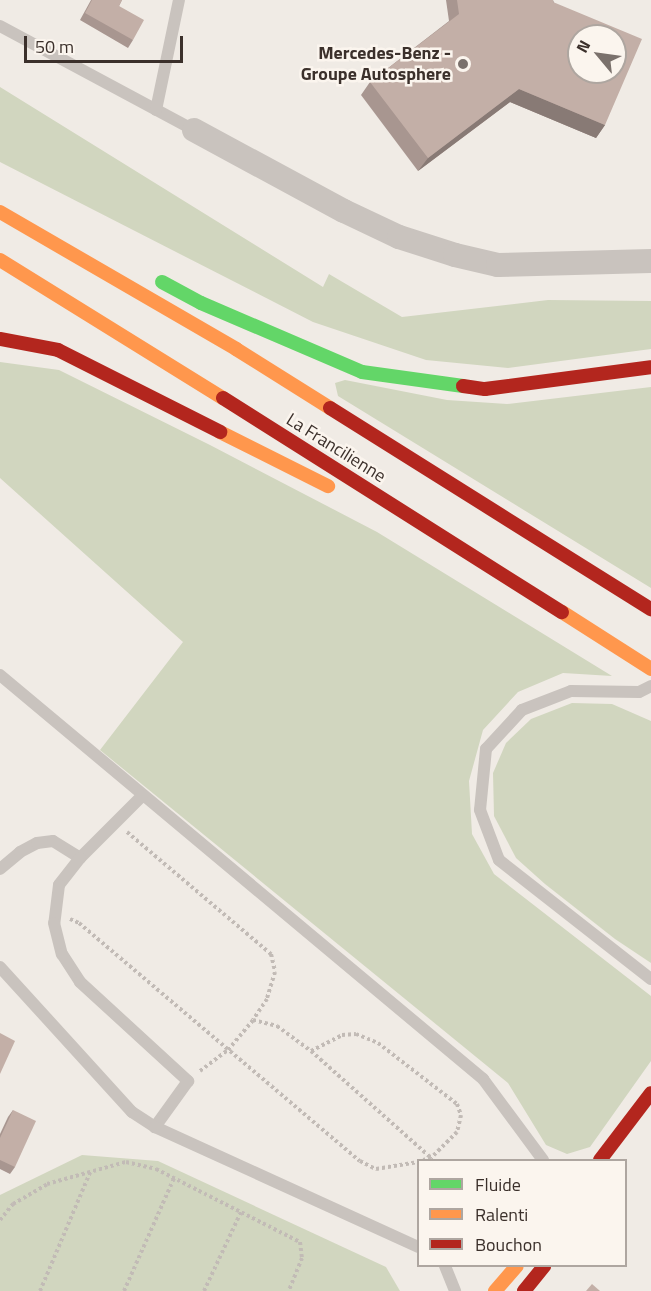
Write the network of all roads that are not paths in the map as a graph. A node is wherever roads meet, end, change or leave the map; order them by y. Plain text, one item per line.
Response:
1 (179, 0) edge
2 (0, 26) edge
3 (156, 110) junction
4 (194, 130) joint
5 (0, 212) edge
6 (55, 246) junction
7 (95, 253) dead end
8 (0, 260) edge
9 (651, 261) edge
10 (154, 277) dead end
11 (0, 339) edge
12 (651, 367) edge
13 (340, 493) dead end
14 (361, 499) dead end
15 (391, 503) junction
16 (651, 609) edge
17 (651, 669) edge
18 (0, 675) edge
19 (651, 686) edge
20 (142, 795) junction
21 (80, 858) junction
22 (0, 869) edge
23 (0, 967) edge
24 (651, 979) edge
25 (651, 1093) edge
26 (155, 1127) junction
27 (542, 1159) edge
28 (602, 1159) edge
29 (417, 1248) edge
30 (445, 1267) edge
31 (516, 1267) edge
32 (543, 1267) edge
33 (455, 1291) edge
34 (495, 1291) edge
35 (524, 1291) edge

1 - 3 lane
2 - 3 lane
3 - 4 lane
4 - 9 street
5 - 6 main road, La Francilienne
6 - 7 main road
6 - 16 main road, La Francilienne
8 - 15 main road, La Francilienne
10 - 12 main road
11 - 13 main road
14 - 15 main road
15 - 17 main road, La Francilienne
18 - 20 lane
19 - 24 lane
20 - 21 lane
20 - 27 lane
21 - 22 lane
21 - 26 lane
23 - 26 lane
25 - 28 main road
26 - 29 lane
30 - 33 lane
31 - 34 main road
32 - 35 main road

